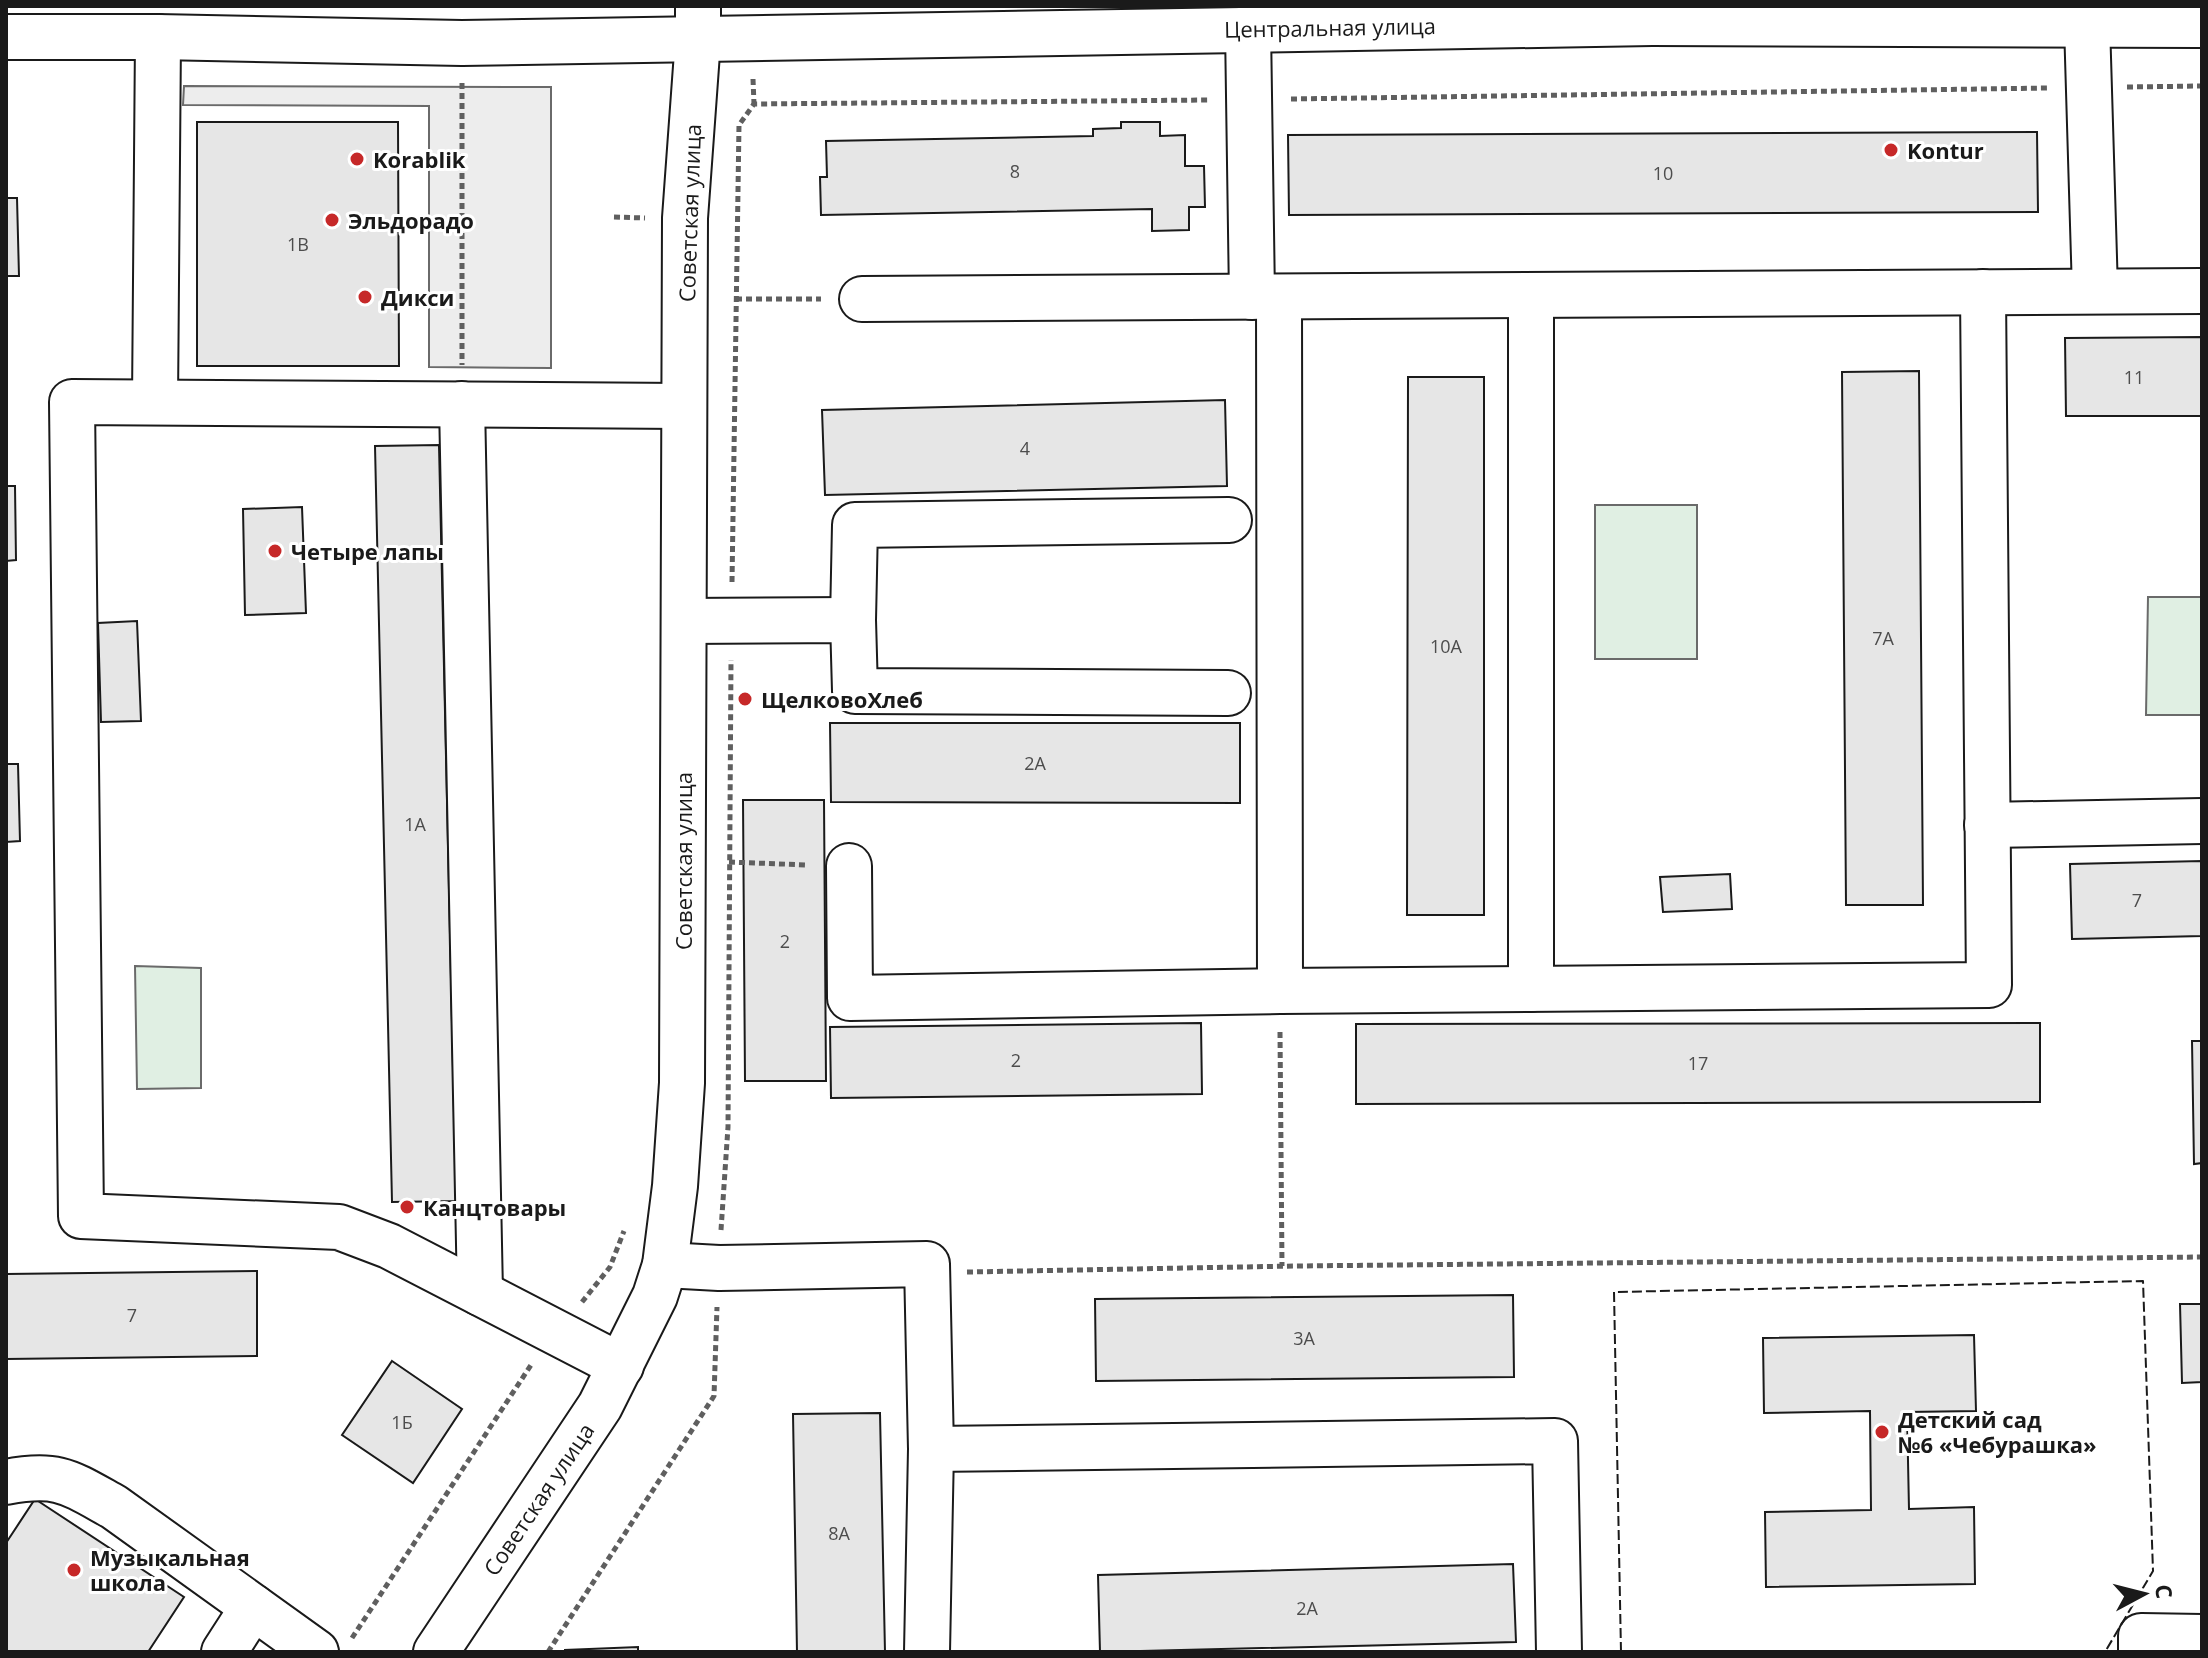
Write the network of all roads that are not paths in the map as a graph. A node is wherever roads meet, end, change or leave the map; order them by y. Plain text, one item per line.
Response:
1 (2177, 18) edge
2 (698, 22) edge
3 (2087, 24) junction
4 (1248, 28) junction
5 (6, 37) edge
6 (158, 37) junction
7 (2095, 291) junction
8 (2202, 291) edge
9 (1983, 292) junction
10 (1531, 295) junction
11 (1265, 297) junction
12 (862, 299) road end
13 (155, 402) junction
14 (462, 404) junction
15 (684, 406) junction
16 (1229, 520) dead end
17 (853, 620) junction
18 (684, 621) junction
19 (1228, 693) dead end
20 (2202, 821) edge
21 (1987, 825) junction
22 (849, 866) road end
23 (1531, 989) junction
24 (1280, 991) junction
25 (665, 1265) junction
26 (480, 1293) junction
27 (621, 1366) junction
28 (931, 1449) junction
29 (6, 1482) edge
30 (253, 1607) junction
31 (2202, 1637) edge
32 (334, 1645) edge
33 (224, 1652) edge
34 (436, 1652) edge
35 (927, 1652) edge
36 (1559, 1652) edge
37 (2141, 1652) edge

1 - 3 street, Центральная улица
2 - 4 street, Центральная улица
2 - 6 street, Центральная улица
2 - 15 street, Советская улица
3 - 4 street, Центральная улица
3 - 7 street
4 - 11 street
5 - 6 street, Центральная улица
6 - 13 street
7 - 8 street
7 - 9 street
9 - 10 street
9 - 21 street
10 - 11 street
10 - 23 street
11 - 12 street
11 - 24 street
13 - 14 street
13 - 26 street
14 - 15 street
14 - 26 street
15 - 18 street, Советская улица
16 - 17 street
17 - 18 street
17 - 19 street
18 - 25 street, Советская улица
20 - 21 street
21 - 23 street
22 - 24 street
23 - 24 street
25 - 27 street, Советская улица
25 - 28 street
26 - 27 street
27 - 34 street, Советская улица
28 - 35 street
28 - 36 street
29 - 30 street
30 - 32 street
30 - 33 street
31 - 37 street

